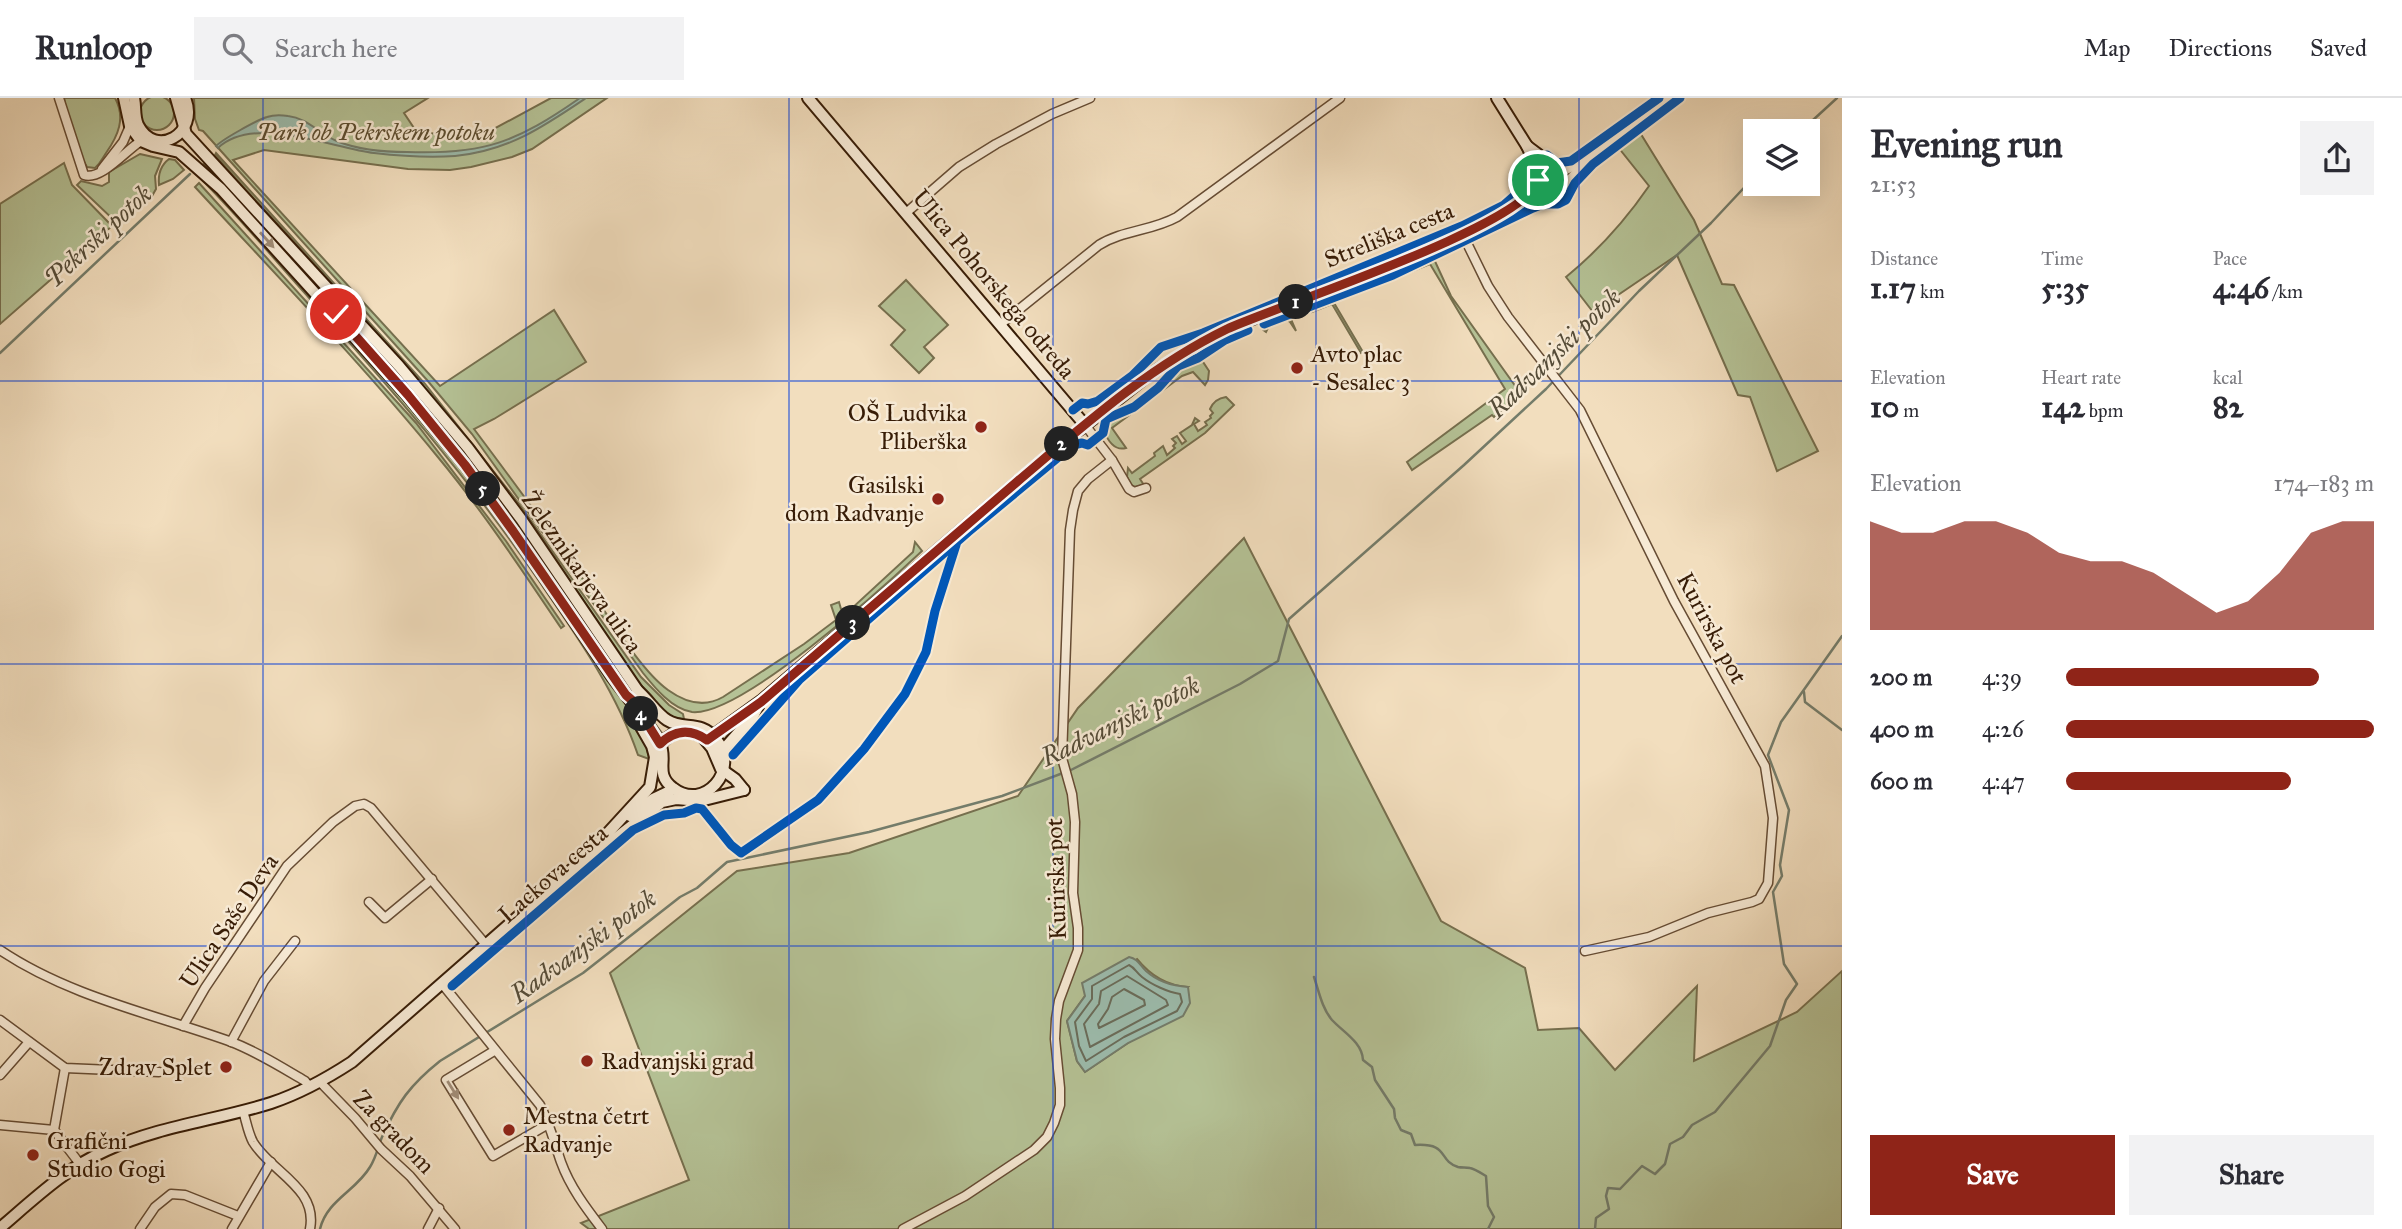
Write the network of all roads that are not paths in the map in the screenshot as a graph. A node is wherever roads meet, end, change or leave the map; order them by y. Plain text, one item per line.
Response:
1 (59, 98) edge
2 (176, 98) edge
3 (186, 98) edge
4 (808, 98) edge
5 (1090, 98) edge
6 (1340, 98) edge
7 (1497, 98) edge
8 (1669, 98) edge
9 (129, 101) edge
10 (185, 125) junction
11 (130, 126) junction
12 (146, 139) junction
13 (170, 140) junction
14 (1597, 153) junction
15 (203, 160) junction
16 (100, 172) junction
17 (1547, 175) junction
18 (1566, 184) junction
19 (1549, 197) junction
20 (1510, 211) junction
21 (906, 213) junction
22 (1463, 235) junction
23 (1001, 324) junction
24 (1085, 425) junction
25 (1112, 460) junction
26 (1146, 488) dead end
27 (955, 534) junction
28 (761, 702) junction
29 (675, 730) junction
30 (657, 750) junction
31 (718, 751) junction
32 (658, 777) junction
33 (679, 794) junction
34 (707, 797) junction
35 (601, 841) junction
36 (585, 859) junction
37 (432, 879) junction
38 (369, 902) dead end
39 (295, 941) dead end
40 (487, 946) junction
41 (0, 950) edge
42 (1585, 951) dead end
43 (443, 985) junction
44 (0, 1020) edge
45 (183, 1026) junction
46 (29, 1042) junction
47 (231, 1042) junction
48 (494, 1051) junction
49 (65, 1068) junction
50 (159, 1072) dead end
51 (0, 1075) edge
52 (315, 1085) junction
53 (243, 1111) junction
54 (550, 1123) junction
55 (0, 1125) edge
56 (54, 1130) junction
57 (271, 1162) junction
58 (80, 1164) junction
59 (439, 1208) junction
60 (238, 1216) junction
61 (0, 1228) edge
62 (140, 1229) edge
63 (232, 1229) edge
64 (310, 1229) edge
65 (428, 1229) edge
66 (455, 1229) edge
67 (602, 1229) edge
68 (903, 1229) edge

1 - 16 street
2 - 10 street
3 - 10 street
4 - 21 street, Ulica Pohorskega odreda
5 - 21 street
6 - 23 street
7 - 17 street
8 - 14 street, Streliška cesta
9 - 11 street
9 - 12 street
10 - 13 street
10 - 15 street
11 - 12 street
11 - 16 street
12 - 13 street
12 - 15 street
12 - 16 street
13 - 15 street
14 - 17 street, Streliška cesta
14 - 18 street, Streliška cesta
15 - 29 street, Železnikarjeva ulica
15 -> 30 street, Železnikarjeva ulica
17 - 18 street
17 - 19 street
17 - 20 street, Streliška cesta
18 - 19 street, Streliška cesta
19 - 20 street, Streliška cesta
20 - 22 street, Streliška cesta
21 - 23 street, Ulica Pohorskega odreda
22 - 24 street, Streliška cesta
22 - 42 street, Kurirska pot
23 - 24 street, Ulica Pohorskega odreda
24 - 25 street, Ulica Pohorskega odreda
24 - 27 street
25 - 26 street, Ulica Pohorskega odreda
25 - 68 street, Kurirska pot
27 - 28 street
27 - 34 street
28 - 31 street
28 - 31 street
29 - 30 street
29 - 31 street
30 - 32 street
31 - 34 street
31 - 34 street
32 - 33 street
32 - 35 street
33 - 34 street
33 - 35 street
33 - 36 street
35 - 36 street, Lackova cesta
36 - 40 street, Lackova cesta
37 - 38 street
37 - 40 street, Ulica Saše Deva
37 - 45 street, Ulica Saše Deva
39 - 47 street
40 - 43 street, Lackova cesta
41 - 45 street, Za gradom
43 - 48 street
43 - 52 street, Lackova cesta
44 - 46 street
45 - 47 street, Za gradom
46 - 49 street
46 - 51 street
47 - 52 street, Za gradom
48 - 54 street
48 -> 54 street
49 - 50 street
49 - 56 street
52 - 53 street, Lackova cesta
52 - 59 street, Za gradom
53 - 57 street
53 - 58 street, Lackova cesta
54 - 67 street
55 - 56 street
56 - 58 street
57 - 60 street
57 - 64 street
58 - 61 street, Lackova cesta
59 - 65 street, Za gradom
59 - 66 street, Za gradom
60 - 62 street
60 - 63 street

